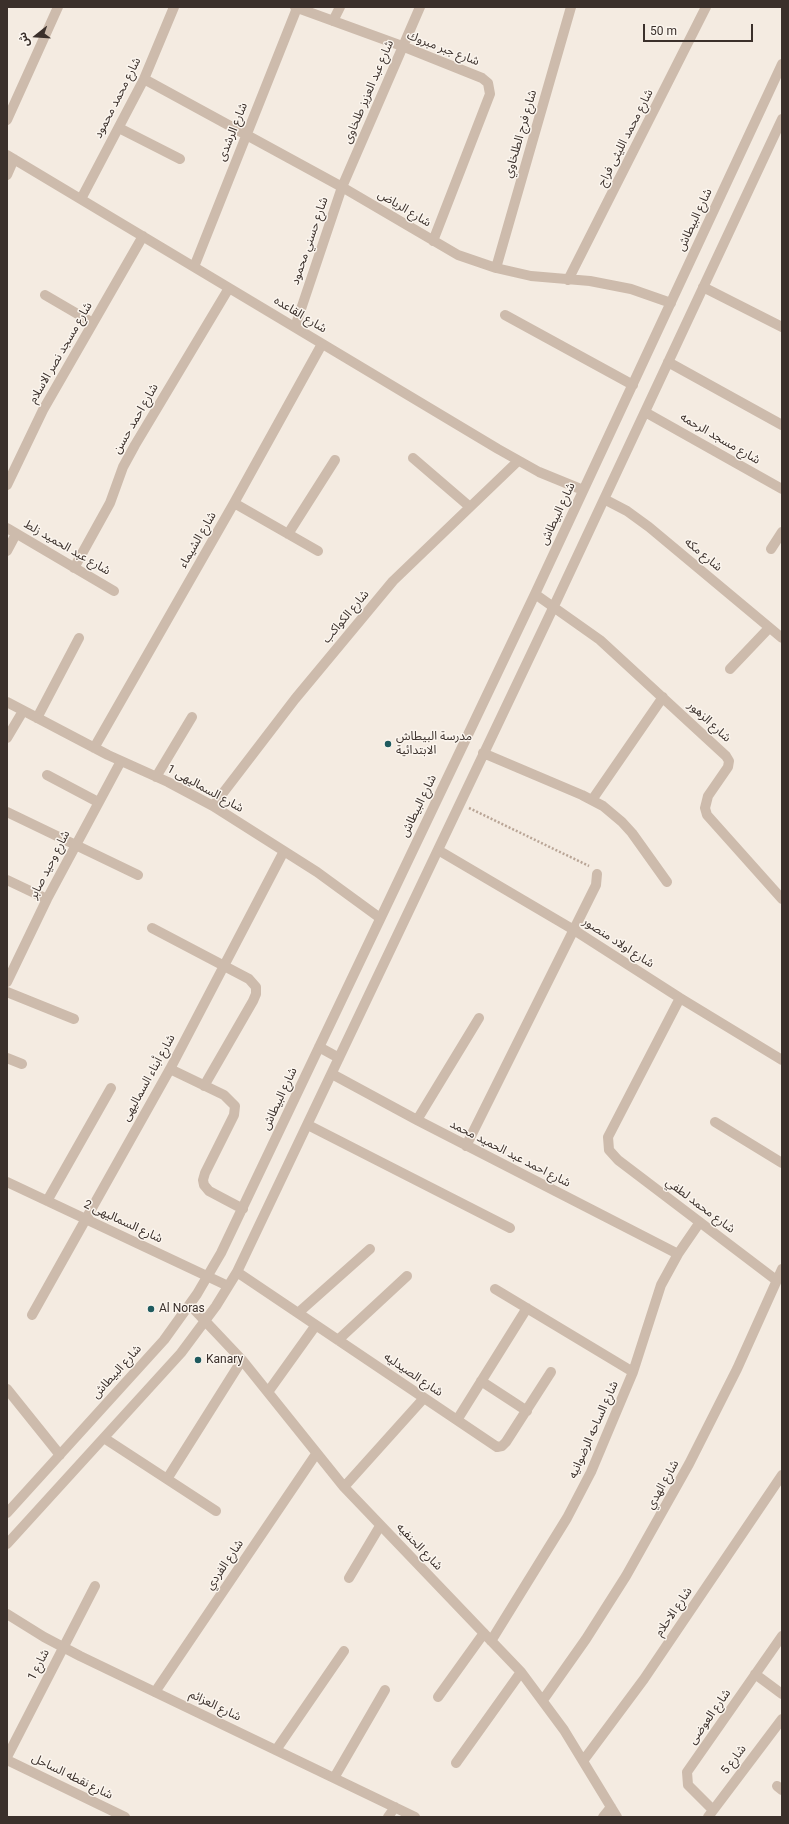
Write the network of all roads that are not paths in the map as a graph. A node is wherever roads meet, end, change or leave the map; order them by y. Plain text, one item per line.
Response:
1 (58, 7) edge
2 (174, 7) edge
3 (296, 7) edge
4 (340, 7) edge
5 (420, 7) edge
6 (571, 7) edge
7 (706, 7) edge
8 (333, 21) junction
9 (402, 46) junction
10 (782, 64) edge
11 (144, 79) junction
12 (782, 119) edge
13 (7, 120) edge
14 (119, 128) junction
15 (246, 135) junction
16 (10, 157) edge
17 (180, 159) dead end
18 (7, 175) edge
19 (342, 187) junction
20 (81, 199) junction
21 (143, 236) junction
22 (433, 241) junction
23 (194, 267) junction
24 (496, 268) junction
25 (568, 280) junction
26 (703, 287) junction
27 (229, 288) junction
28 (45, 295) dead end
29 (671, 303) junction
30 (504, 315) dead end
31 (93, 322) junction
32 (295, 327) junction
33 (782, 327) edge
34 (322, 344) junction
35 (668, 362) junction
36 (633, 385) junction
37 (645, 412) junction
38 (782, 424) edge
39 (413, 458) dead end
40 (335, 460) dead end
41 (518, 461) junction
42 (7, 485) edge
43 (583, 490) junction
44 (782, 490) edge
45 (604, 498) junction
46 (234, 503) junction
47 (470, 507) junction
48 (12, 531) edge
49 (782, 532) edge
50 (288, 534) junction
51 (771, 549) dead end
52 (7, 551) edge
53 (318, 551) dead end
54 (74, 568) junction
55 (114, 591) dead end
56 (535, 594) junction
57 (554, 606) junction
58 (769, 628) junction
59 (79, 638) dead end
60 (782, 638) edge
61 (730, 669) dead end
62 (663, 697) junction
63 (7, 702) edge
64 (23, 711) junction
65 (192, 717) dead end
66 (37, 718) junction
67 (7, 738) edge
68 (94, 748) junction
69 (483, 753) junction
70 (121, 761) junction
71 (47, 776) dead end
72 (156, 777) junction
73 (592, 800) junction
74 (98, 802) junction
75 (213, 806) junction
76 (7, 812) edge
77 (75, 845) junction
78 (438, 850) junction
79 (284, 851) junction
80 (597, 874) road end
81 (138, 875) dead end
82 (7, 880) edge
83 (667, 882) dead end
84 (47, 899) junction
85 (782, 899) edge
86 (380, 918) junction
87 (152, 928) dead end
88 (574, 930) junction
89 (226, 966) junction
90 (7, 982) edge
91 (7, 992) edge
92 (680, 998) junction
93 (479, 1018) dead end
94 (74, 1019) dead end
95 (319, 1047) junction
96 (7, 1058) edge
97 (339, 1058) junction
98 (782, 1060) edge
99 (22, 1064) dead end
100 (170, 1069) junction
101 (332, 1074) junction
102 (204, 1086) junction
103 (111, 1088) dead end
104 (417, 1120) junction
105 (715, 1122) dead end
106 (308, 1125) junction
107 (466, 1146) junction
108 (782, 1163) edge
109 (7, 1182) edge
110 (47, 1200) junction
111 (243, 1209) junction
112 (86, 1219) junction
113 (700, 1222) junction
114 (510, 1228) dead end
115 (370, 1249) dead end
116 (678, 1254) junction
117 (782, 1269) edge
118 (237, 1272) junction
119 (208, 1276) junction
120 (407, 1276) dead end
121 (776, 1280) junction
122 (228, 1286) junction
123 (495, 1289) dead end
124 (190, 1305) junction
125 (527, 1308) junction
126 (298, 1313) junction
127 (32, 1316) dead end
128 (206, 1321) junction
129 (316, 1325) junction
130 (338, 1340) junction
131 (242, 1360) junction
132 (551, 1372) dead end
133 (633, 1372) junction
134 (481, 1382) junction
135 (7, 1389) edge
136 (268, 1392) junction
137 (424, 1398) junction
138 (526, 1411) junction
139 (457, 1420) junction
140 (104, 1438) junction
141 (316, 1454) junction
142 (60, 1455) junction
143 (782, 1475) edge
144 (167, 1479) junction
145 (344, 1488) junction
146 (216, 1511) dead end
147 (7, 1513) edge
148 (380, 1526) junction
149 (7, 1544) edge
150 (349, 1578) dead end
151 (95, 1586) dead end
152 (7, 1614) edge
153 (782, 1636) edge
154 (488, 1637) junction
155 (63, 1648) junction
156 (344, 1650) dead end
157 (521, 1672) junction
158 (755, 1674) junction
159 (385, 1690) dead end
160 (155, 1692) junction
161 (782, 1694) edge
162 (438, 1697) dead end
163 (543, 1700) junction
164 (782, 1719) edge
165 (276, 1750) junction
166 (7, 1757) edge
167 (7, 1760) edge
168 (583, 1761) junction
169 (456, 1763) dead end
170 (334, 1778) junction
171 (395, 1807) junction
172 (611, 1807) junction
173 (710, 1814) edge
174 (125, 1817) edge
175 (388, 1817) edge
176 (415, 1817) edge
177 (603, 1817) edge
178 (617, 1817) edge

1 - 13 street
2 - 11 street, شارع محمد محمود
3 - 8 street, شارع جبر مبروك
3 - 15 street, شارع الرشدى
4 - 8 street
5 - 9 street, شارع عبد العزيز طلخاوى
6 - 24 street, شارع فرج الطلخاوي
7 - 25 street, شارع محمد الليثى فراج
8 - 9 street, شارع جبر مبروك
9 - 19 street, شارع عبد العزيز طلخاوى
9 - 22 street, شارع جبر مبروك
10 - 29 street, شارع البيطاش
11 - 14 street, شارع محمد محمود
11 - 15 street, شارع الرياض
12 - 26 street
14 - 17 street
14 - 20 street, شارع محمد محمود
15 - 19 street, شارع الرياض
15 - 23 street, شارع الرشدى
16 - 18 street
16 - 20 street, شارع القاعده
19 - 22 street, شارع الرياض
19 - 32 street, شارع حسني محمود
20 - 21 street, شارع القاعده
21 - 23 street, شارع القاعده
21 - 31 street, شارع مسجد نصر الاسلام
22 - 24 street, شارع الرياض
23 - 27 street, شارع القاعده
24 - 25 street, شارع الرياض
25 - 29 street, شارع الرياض
26 - 33 street
26 - 35 street
27 - 32 street, شارع القاعده
27 - 54 street, شارع احمد حسن
28 - 31 street
29 - 36 street, شارع البيطاش
30 - 36 street
31 - 42 street, شارع مسجد نصر الاسلام
32 - 34 street, شارع القاعده
34 - 41 street, شارع القاعده
34 - 46 street, شارع الشيماء
35 - 37 street
35 - 38 street
36 - 43 street, شارع البيطاش
37 - 44 street, شارع مسجد الرحمه
37 - 45 street
39 - 47 street
40 - 50 street
41 - 43 street, شارع القاعده
41 - 47 street, شارع الكواكب
43 - 56 street, شارع البيطاش
45 - 57 street
45 - 58 street, شارع مكه
46 - 50 street
46 - 68 street, شارع الشيماء
47 - 75 street, شارع الكواكب
48 - 52 street
48 - 54 street, شارع عبد الحميد زلط
49 - 51 street
50 - 53 street
54 - 55 street, شارع عبد الحميد زلط
56 - 57 street, شارع الزهور
56 - 86 street, شارع البيطاش
57 - 62 street, شارع الزهور
57 - 69 street
58 - 60 street, شارع مكه
58 - 61 street
59 - 66 street
62 - 73 street
62 - 85 street, شارع الزهور
63 - 64 street, شارع السماليهى 1
64 - 66 street, شارع السماليهى 1
64 - 67 street
65 - 72 street
66 - 68 street, شارع السماليهى 1
68 - 70 street, شارع السماليهى 1
69 - 73 street
69 - 78 street
70 - 72 street, شارع السماليهى 1
70 - 74 street, شارع وحيد صابر
71 - 74 street
72 - 75 street, شارع السماليهى 1
73 - 83 street
74 - 77 street, شارع وحيد صابر
75 - 79 street, شارع السماليهى 1
76 - 77 street
77 - 81 street
77 - 84 street, شارع وحيد صابر
78 - 88 street, شارع اولاد منصور
78 - 97 street
79 - 86 street, شارع السماليهى 1
79 - 89 street, شارع أبناء السماليهى
80 - 88 street
82 - 84 street
84 - 90 street, شارع وحيد صابر
86 - 95 street, شارع البيطاش
87 - 89 street
88 - 92 street, شارع اولاد منصور
88 - 107 street
89 - 100 street, شارع أبناء السماليهى
89 - 102 street
91 - 94 street
92 - 98 street, شارع اولاد منصور
92 - 113 street, شارع محمد لطفي
93 - 104 street
95 - 97 street
95 - 111 street, شارع البيطاش
96 - 99 street
97 - 101 street
100 - 102 street
100 - 112 street, شارع أبناء السماليهى
101 - 104 street, شارع احمد عبد الحميد محمد
101 - 106 street
102 - 111 street
103 - 110 street
104 - 107 street, شارع احمد عبد الحميد محمد
105 - 108 street
106 - 114 street
106 - 118 street
107 - 116 street, شارع احمد عبد الحميد محمد
109 - 110 street, شارع السماليهى 2
110 - 112 street, شارع السماليهى 2
111 - 119 street, شارع البيطاش
112 - 119 street, شارع السماليهى 2
112 - 127 street, شارع أبناء السماليهى
113 - 116 street, شارع الساحه الرضوانيه
113 - 121 street, شارع محمد لطفي
115 - 126 street
116 - 133 street, شارع الساحه الرضوانيه
117 - 121 street, شارع الهدي
118 - 122 street
118 - 126 street, شارع الصيدليه
119 - 122 street, شارع السماليهى 2
119 - 124 street, شارع البيطاش
120 - 130 street
121 - 163 street, شارع الهدي
122 - 128 street
123 - 125 street
124 - 128 street, شارع الحنفيه
124 - 142 street, شارع البيطاش
125 - 133 street
125 - 134 street
126 - 129 street, شارع الصيدليه
128 - 131 street, شارع الحنفيه
128 - 140 street
129 - 130 street, شارع الصيدليه
129 - 136 street
130 - 137 street, شارع الصيدليه
131 - 136 street, شارع الحنفيه
131 - 144 street
132 - 138 street, شارع الصيدليه
133 - 154 street, شارع الساحه الرضوانيه
134 - 138 street
134 - 139 street
135 - 142 street
136 - 141 street, شارع الحنفيه
137 - 139 street, شارع الصيدليه
137 - 145 street
138 - 139 street, شارع الصيدليه
140 - 144 street
140 - 149 street
141 - 145 street, شارع الحنفيه
141 - 160 street, شارع الفردي
142 - 147 street, شارع البيطاش
143 - 168 street, شارع الاحلام
144 - 146 street
145 - 148 street, شارع الحنفيه
148 - 150 street
148 - 154 street, شارع الحنفيه
151 - 155 street, شارع 1
152 - 155 street, شارع العزائم
153 - 158 street, شارع العوضى
154 - 157 street, شارع الحنفيه
154 - 162 street, شارع الساحه الرضوانيه
155 - 160 street, شارع العزائم
155 - 166 street, شارع 1
156 - 165 street
157 - 163 street, شارع الحنفيه
157 - 169 street
158 - 161 street
158 - 173 street, شارع العوضى
159 - 170 street
160 - 165 street, شارع العزائم
163 - 168 street, شارع الحنفيه
164 - 173 street, شارع 5
165 - 170 street, شارع العزائم
167 - 174 street, شارع نقطه الساحل
168 - 172 street, شارع الحنفيه
170 - 171 street, شارع العزائم
171 - 175 street
171 - 176 street, شارع العزائم
172 - 177 street
172 - 178 street, شارع الحنفيه

